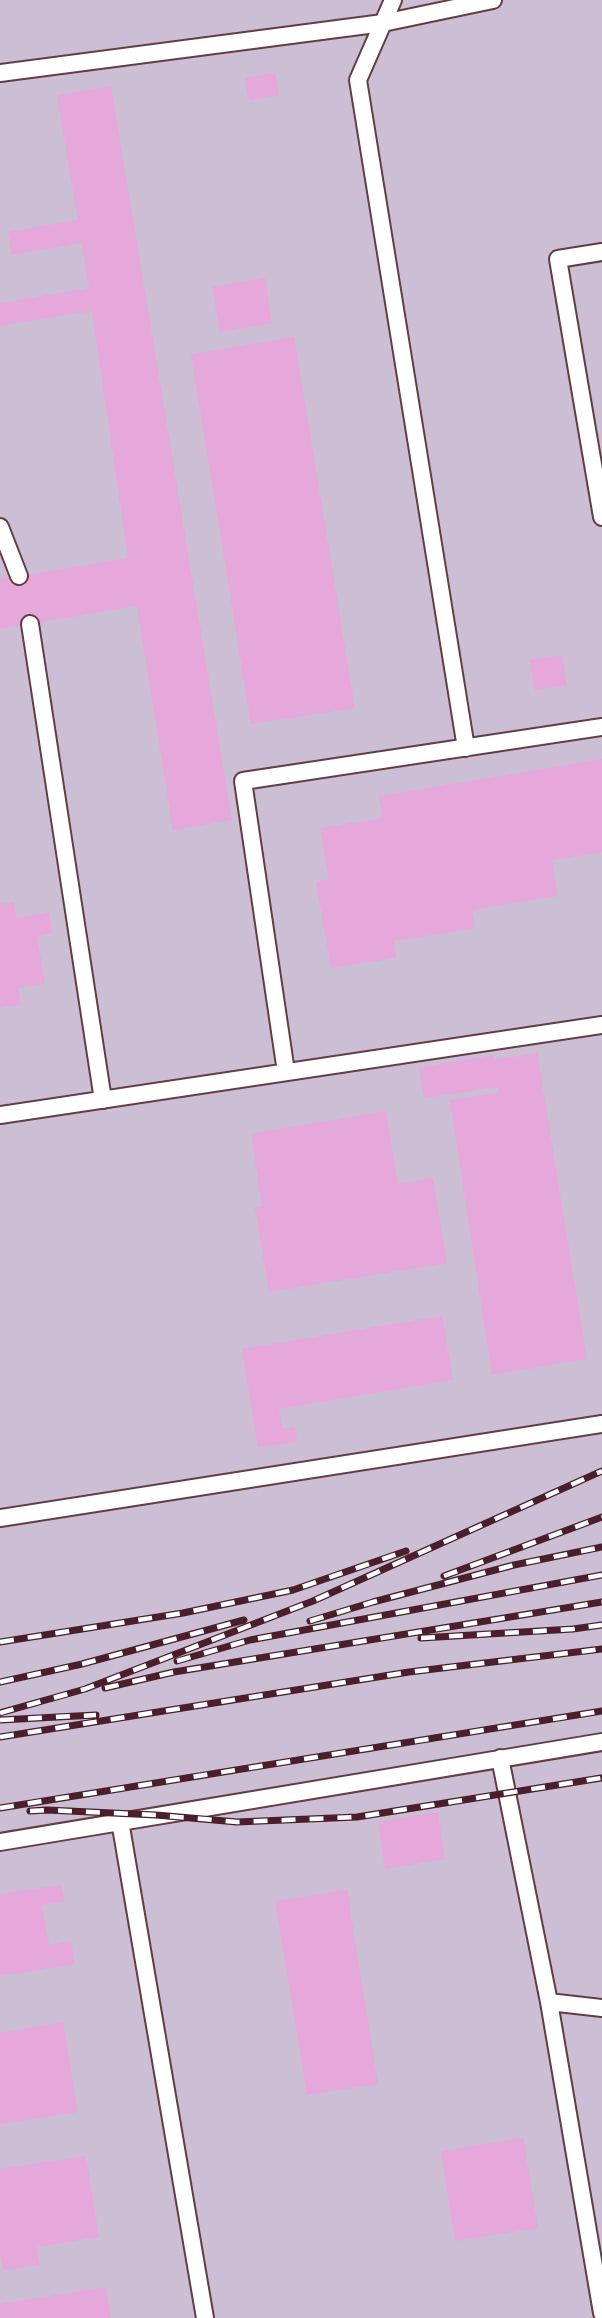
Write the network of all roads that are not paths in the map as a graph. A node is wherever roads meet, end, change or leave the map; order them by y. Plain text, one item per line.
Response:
1 (393, 0) edge
2 (493, 0) edge
3 (383, 23) junction
4 (0, 73) edge
5 (602, 252) edge
6 (602, 517) edge
7 (0, 526) edge
8 (19, 576) dead end
9 (30, 624) dead end
10 (602, 727) edge
11 (465, 748) junction
12 (602, 1025) edge
13 (286, 1072) junction
14 (103, 1100) junction
15 (0, 1115) edge
16 (602, 1424) edge
17 (0, 1518) edge
18 (602, 1742) edge
19 (500, 1758) junction
20 (120, 1821) junction
21 (0, 1842) edge
22 (549, 2002) junction
23 (602, 2008) edge
24 (602, 2313) edge
25 (205, 2318) edge

1 - 3 lane
2 - 3 lane
3 - 4 lane
3 - 11 lane
5 - 6 lane
7 - 8 lane
9 - 14 lane
10 - 11 lane
11 - 13 lane
12 - 13 lane
13 - 14 lane
14 - 15 lane
16 - 17 lane
18 - 19 lane
19 - 20 lane
19 - 22 lane
20 - 21 lane
20 - 25 lane
22 - 23 lane
22 - 24 lane

